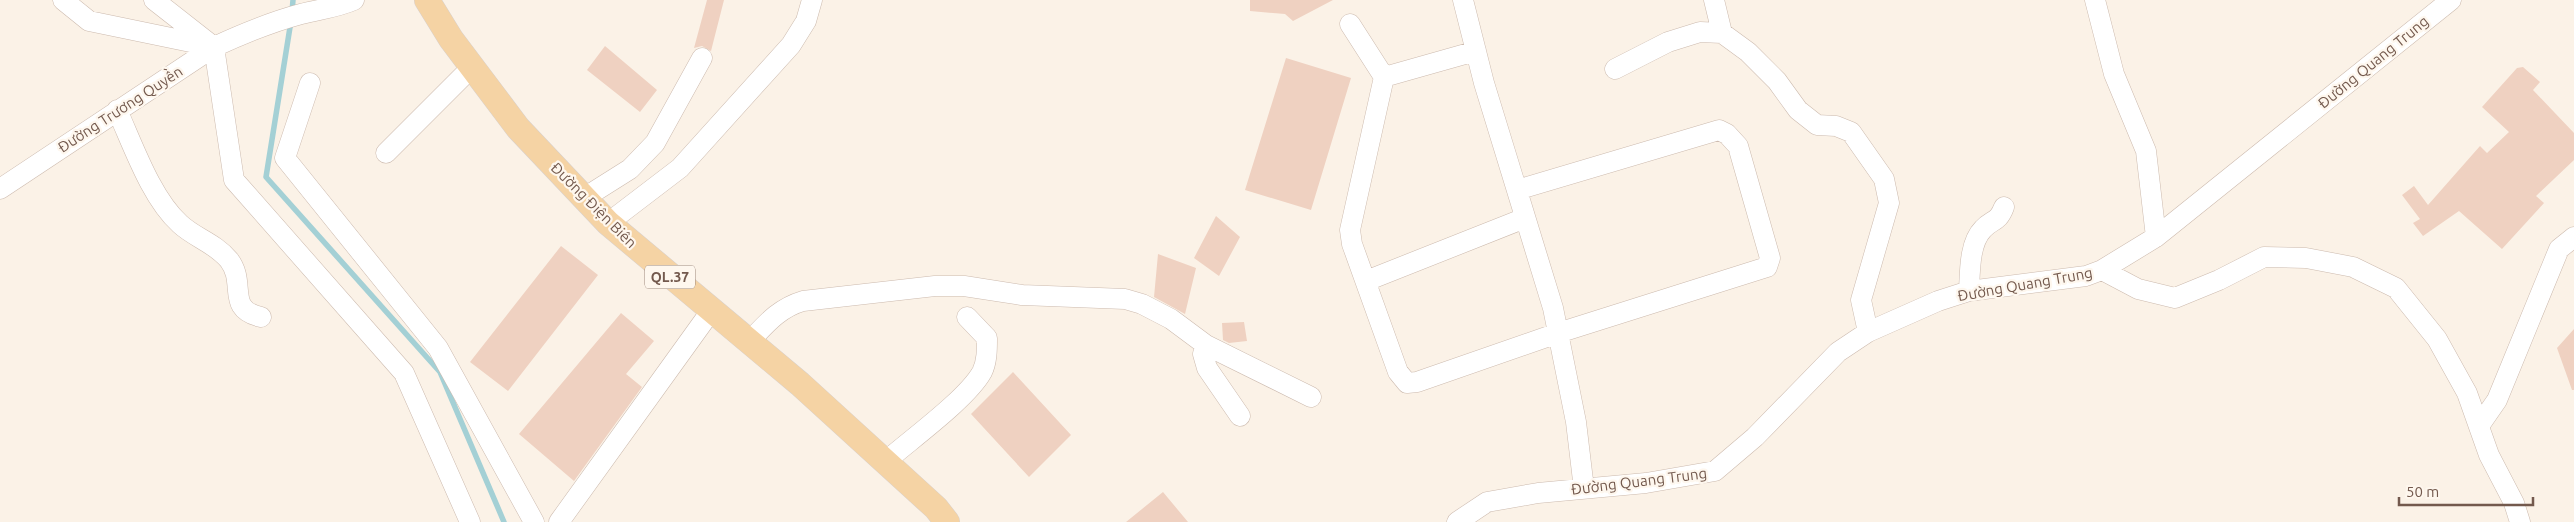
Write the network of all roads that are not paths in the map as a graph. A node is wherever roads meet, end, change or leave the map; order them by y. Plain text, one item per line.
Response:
1 (63, 0) edge
2 (154, 0) edge
3 (354, 0) edge
4 (427, 0) edge
5 (812, 0) edge
6 (1463, 0) edge
7 (1714, 0) edge
8 (2094, 0) edge
9 (2451, 0) edge
10 (1350, 24) dead end
11 (1722, 33) junction
12 (214, 47) junction
13 (1476, 51) junction
14 (702, 58) dead end
15 (472, 67) junction
16 (1615, 69) dead end
17 (1384, 77) junction
18 (310, 83) dead end
19 (116, 110) junction
20 (386, 153) dead end
21 (0, 188) edge
22 (1517, 190) junction
23 (584, 198) junction
24 (2004, 207) dead end
25 (1525, 218) junction
26 (608, 224) junction
27 (2156, 237) junction
28 (2574, 237) edge
29 (2102, 270) junction
30 (1366, 282) junction
31 (1969, 291) junction
32 (711, 311) junction
33 (262, 317) dead end
34 (968, 317) dead end
35 (1868, 332) junction
36 (1558, 333) junction
37 (749, 342) junction
38 (1206, 346) junction
39 (1311, 397) dead end
40 (1240, 416) dead end
41 (2479, 426) junction
42 (885, 462) junction
43 (1584, 489) junction
44 (470, 522) edge
45 (534, 522) edge
46 (559, 522) edge
47 (947, 522) edge
48 (1458, 522) edge
49 (2520, 522) edge

1 - 12 street
2 - 12 street
3 - 12 street, Đường Trương Quyền
4 - 15 main road, Đường Điện Biên / QL.37
5 - 26 street
6 - 13 street
7 - 11 street
8 - 27 street
9 - 27 street, Đường Quang Trung
10 - 17 street
11 - 16 street
11 - 35 street
12 - 19 street, Đường Trương Quyền
12 - 44 street
13 - 17 street
13 - 22 street
14 - 23 street
15 - 20 street
15 - 23 main road, Đường Điện Biên / QL.37
17 - 30 street
18 - 45 street
19 - 21 street, Đường Trương Quyền
19 - 33 street
22 - 25 street
22 - 36 street
23 - 26 main road, Đường Điện Biên / QL.37
24 - 31 street
25 - 30 street
25 - 36 street
26 - 32 main road, Đường Điện Biên / QL.37
27 - 29 street, Đường Quang Trung
28 - 41 street
29 - 31 street, Đường Quang Trung
29 - 41 street
30 - 36 street
31 - 35 street, Đường Quang Trung
32 - 37 main road, Đường Điện Biên / QL.37
32 - 46 street
34 - 42 street
35 - 43 street, Đường Quang Trung
36 - 43 street
37 - 38 street
37 - 42 main road, Đường Điện Biên / QL.37
38 - 39 street
38 - 40 street
41 - 49 street
42 - 47 main road, Đường Điện Biên / QL.37
43 - 48 street, Đường Quang Trung

